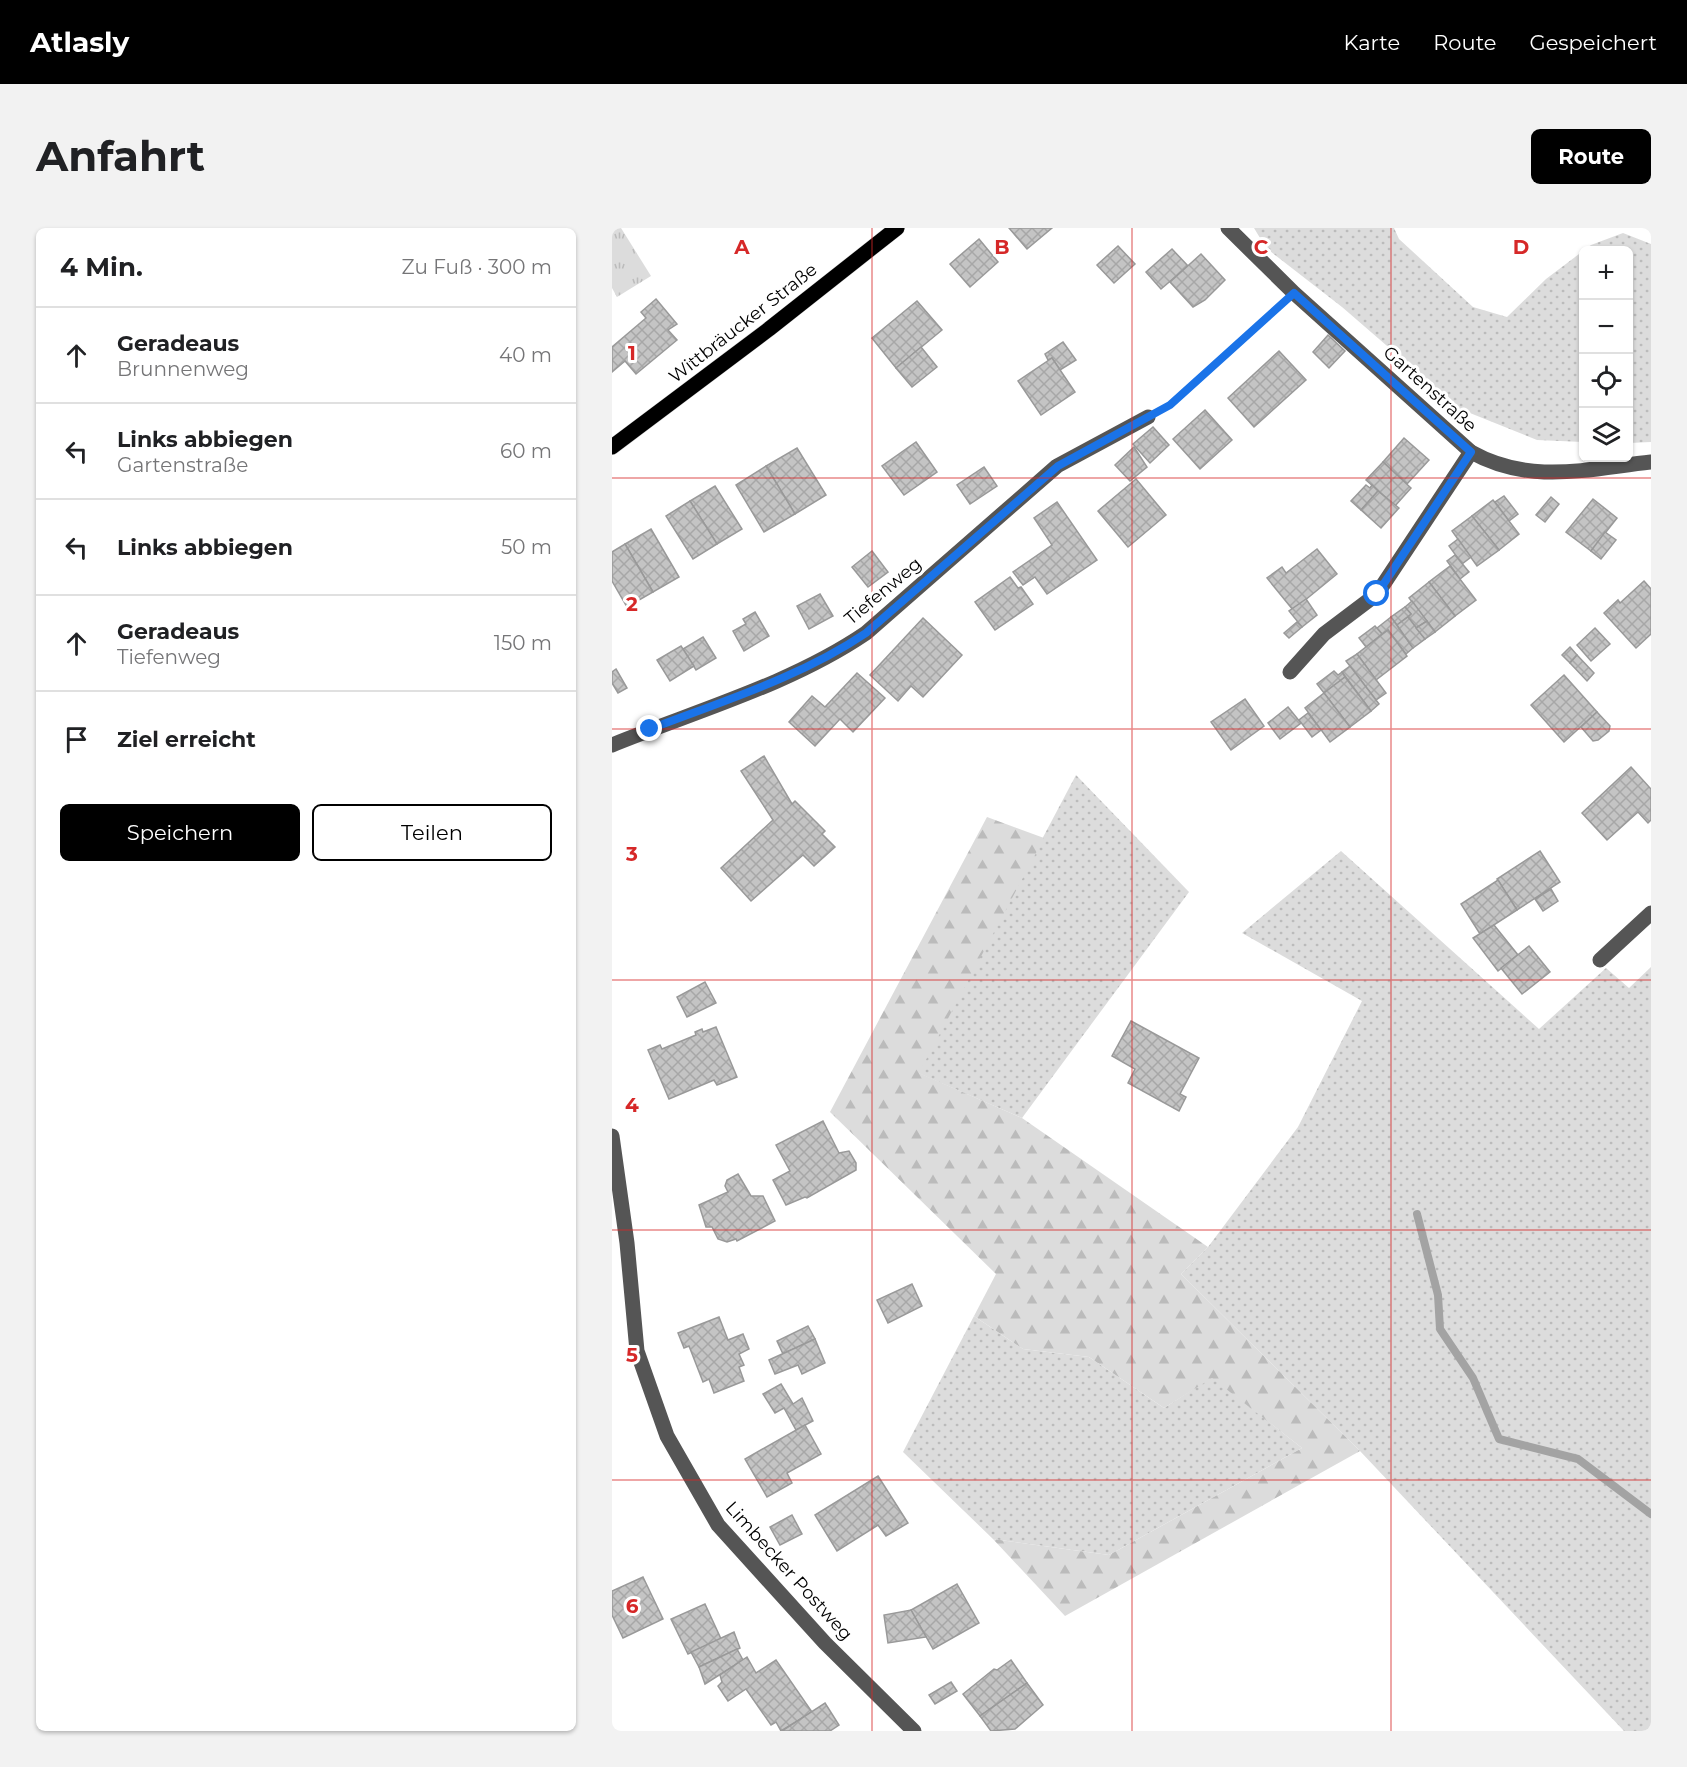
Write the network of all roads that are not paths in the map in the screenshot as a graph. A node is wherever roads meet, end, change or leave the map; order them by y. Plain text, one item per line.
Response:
1 (897, 228) edge
2 (1228, 228) edge
3 (1148, 417) road end
4 (612, 447) edge
5 (1471, 452) junction
6 (1651, 462) edge
7 (1290, 672) dead end
8 (612, 745) edge
9 (1651, 913) edge
10 (1600, 960) dead end
11 (612, 1136) edge
12 (914, 1731) edge

1 - 4 main road, Wittbräucker Straße
2 - 5 street, Gartenstraße
3 - 8 street, Tiefenweg
5 - 6 street, Gartenstraße
5 - 7 street
9 - 10 street
11 - 12 street, Limbecker Postweg

